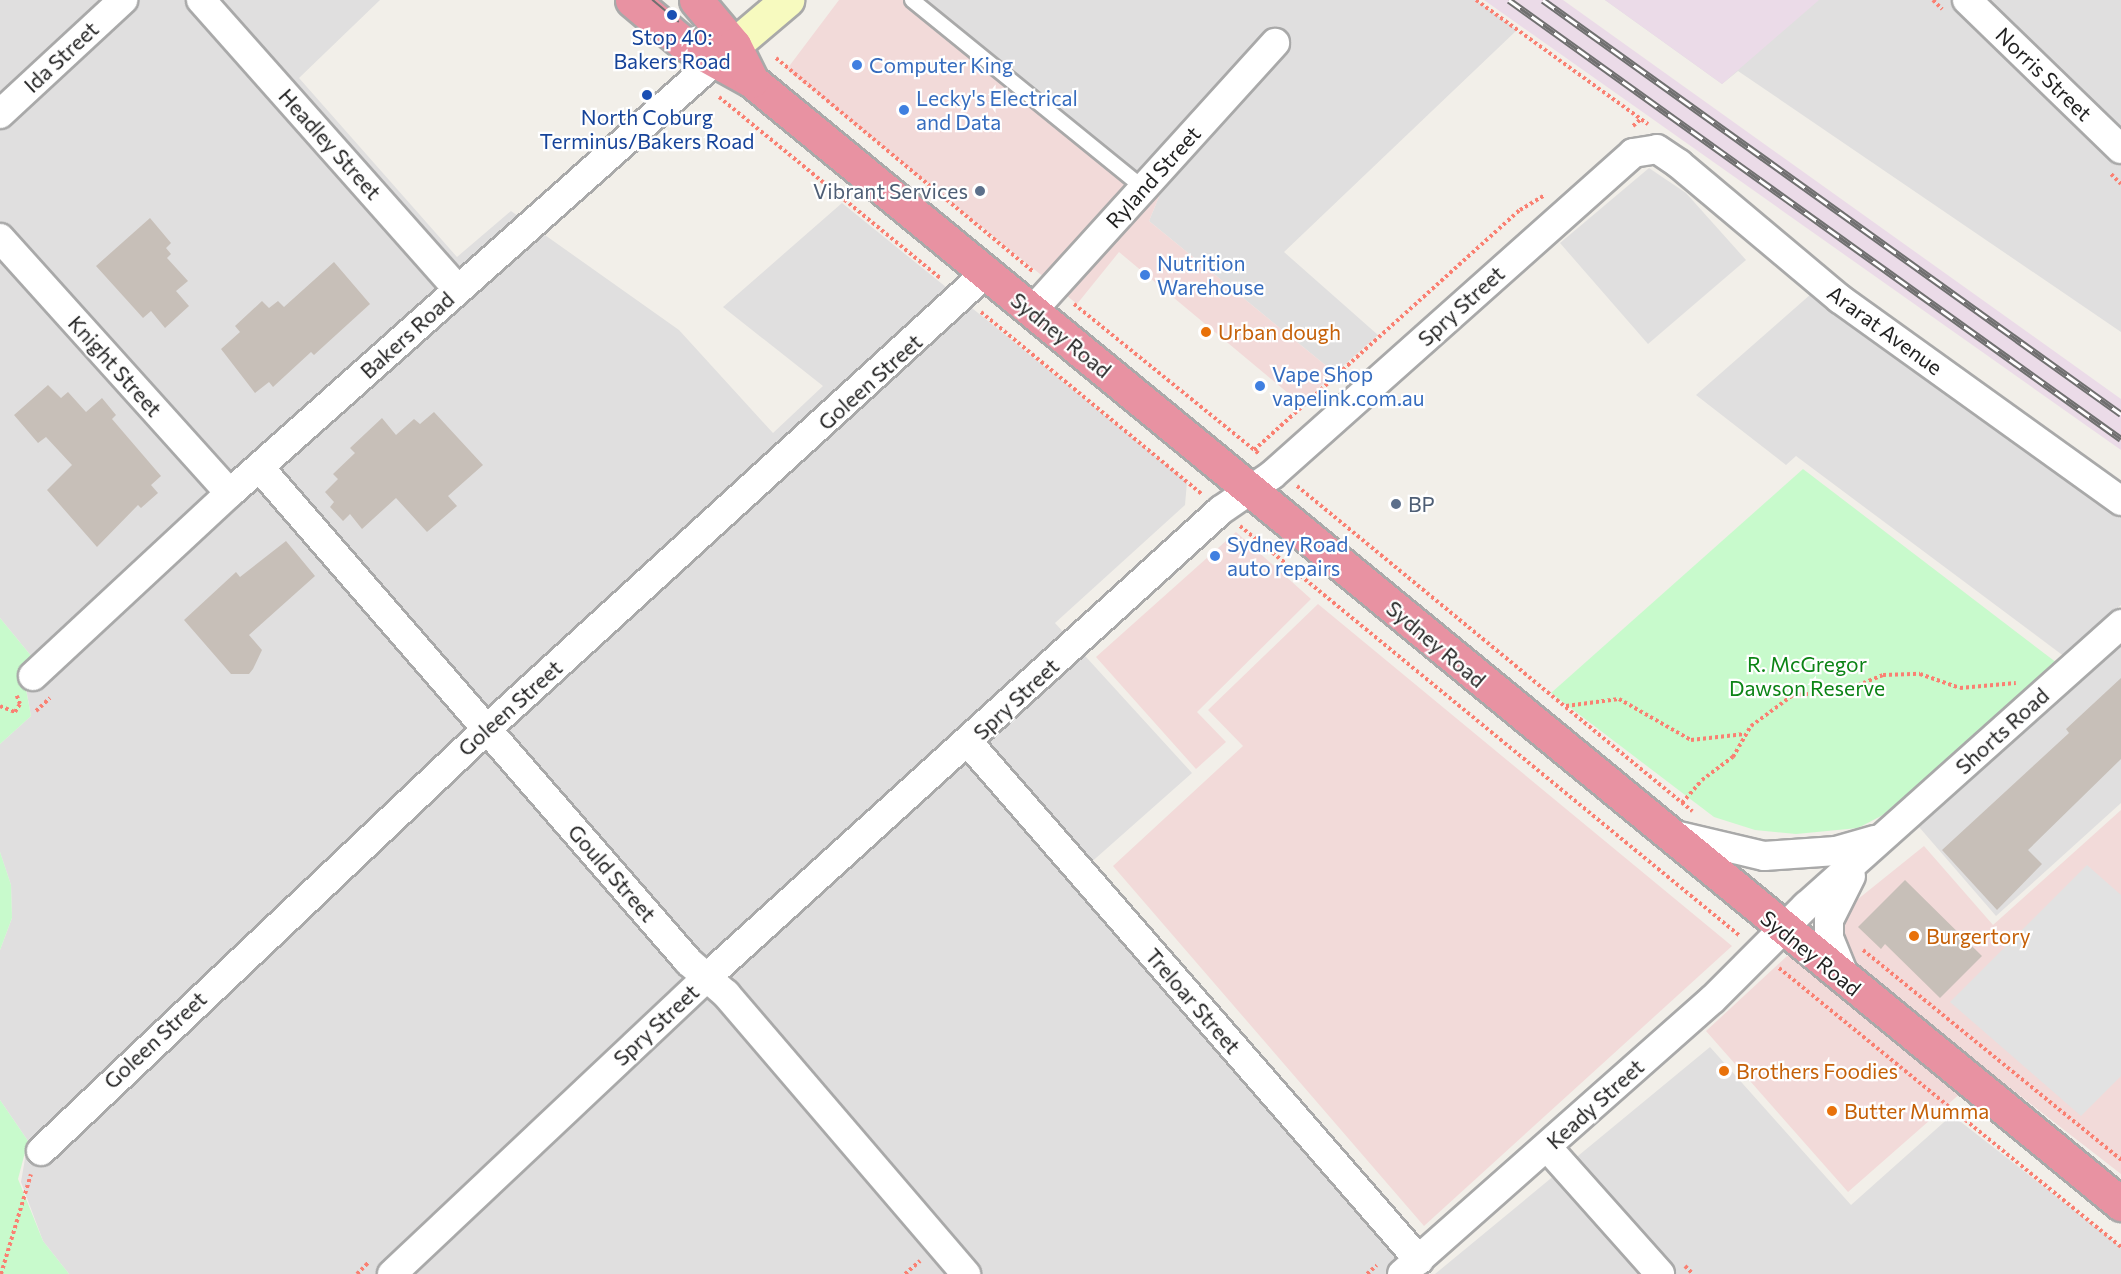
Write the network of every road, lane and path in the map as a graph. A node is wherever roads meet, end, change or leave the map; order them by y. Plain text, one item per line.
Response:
1 (123, 0) edge
2 (201, 0) edge
3 (632, 0) edge
4 (696, 0) edge
5 (787, 0) edge
6 (912, 0) edge
7 (1967, 0) edge
8 (1275, 43) dead end
9 (724, 53) junction
10 (0, 114) edge
11 (1641, 119) dead end
12 (1625, 133) dead end
13 (1657, 149) joint
14 (2121, 149) edge
15 (1143, 188) junction
16 (1554, 192) dead end
17 (0, 238) edge
18 (986, 273) junction
19 (458, 289) junction
20 (1032, 311) junction
21 (1254, 450) dead end
22 (260, 468) junction
23 (1304, 478) dead end
24 (1302, 489) dead end
25 (1249, 490) junction
26 (230, 493) junction
27 (2121, 501) edge
28 (2121, 624) edge
29 (23, 682) joint
30 (2019, 682) dead end
31 (0, 706) edge
32 (1565, 706) dead end
33 (488, 728) junction
34 (1746, 734) junction
35 (968, 742) junction
36 (1682, 803) dead end
37 (1663, 832) junction
38 (1876, 844) junction
39 (1783, 930) junction
40 (1862, 948) dead end
41 (1779, 968) dead end
42 (706, 978) junction
43 (1848, 983) junction
44 (1546, 1148) junction
45 (41, 1151) joint
46 (2121, 1160) edge
47 (2121, 1204) edge
48 (2121, 1247) edge
49 (1410, 1267) edge
50 (948, 1268) edge
51 (1, 1274) edge
52 (392, 1274) edge
53 (905, 1274) edge
54 (1660, 1274) edge

1 - 10 street, Ida Street
2 - 19 street, Headley Street
3 - 9 highway, Sydney Road
4 - 9 highway, Sydney Road
5 - 9 street, Bakers Road
6 - 15 lane
7 - 14 street, Norris Street
8 - 15 street, Ryland Street
9 - 18 highway, Sydney Road
9 - 19 street, Bakers Road
11 - 12 path
13 - 25 street, Spry Street
13 - 27 street, Ararat Avenue
15 - 20 street, Ryland Street
16 - 21 path
17 - 26 street, Knight Street
18 - 20 highway, Sydney Road
18 - 33 street, Goleen Street
19 - 22 street, Bakers Road
20 - 25 highway, Sydney Road
22 - 26 street, Bakers Road
22 - 33 street, Gould Street
23 - 24 path
25 - 35 street, Spry Street
25 - 37 highway, Sydney Road
26 - 29 street, Bakers Road
28 - 38 street, Shorts Road
29 - 31 path
30 - 34 path
32 - 34 path
33 - 42 street, Gould Street
33 - 45 street, Goleen Street
34 - 36 path
35 - 42 street, Spry Street
35 - 49 street, Treloar Street
37 - 38 street, Shorts Road
37 - 39 highway, Sydney Road
38 - 39 street, Shorts Road
38 - 43 street, Shorts Road
39 - 43 highway, Sydney Road
39 - 44 street, Keady Street
40 - 46 path
41 - 48 path
42 - 50 street, Gould Street
42 - 52 street, Spry Street
43 - 47 highway, Sydney Road
44 - 49 street, Keady Street
44 - 54 street
45 - 51 path
50 - 53 path

